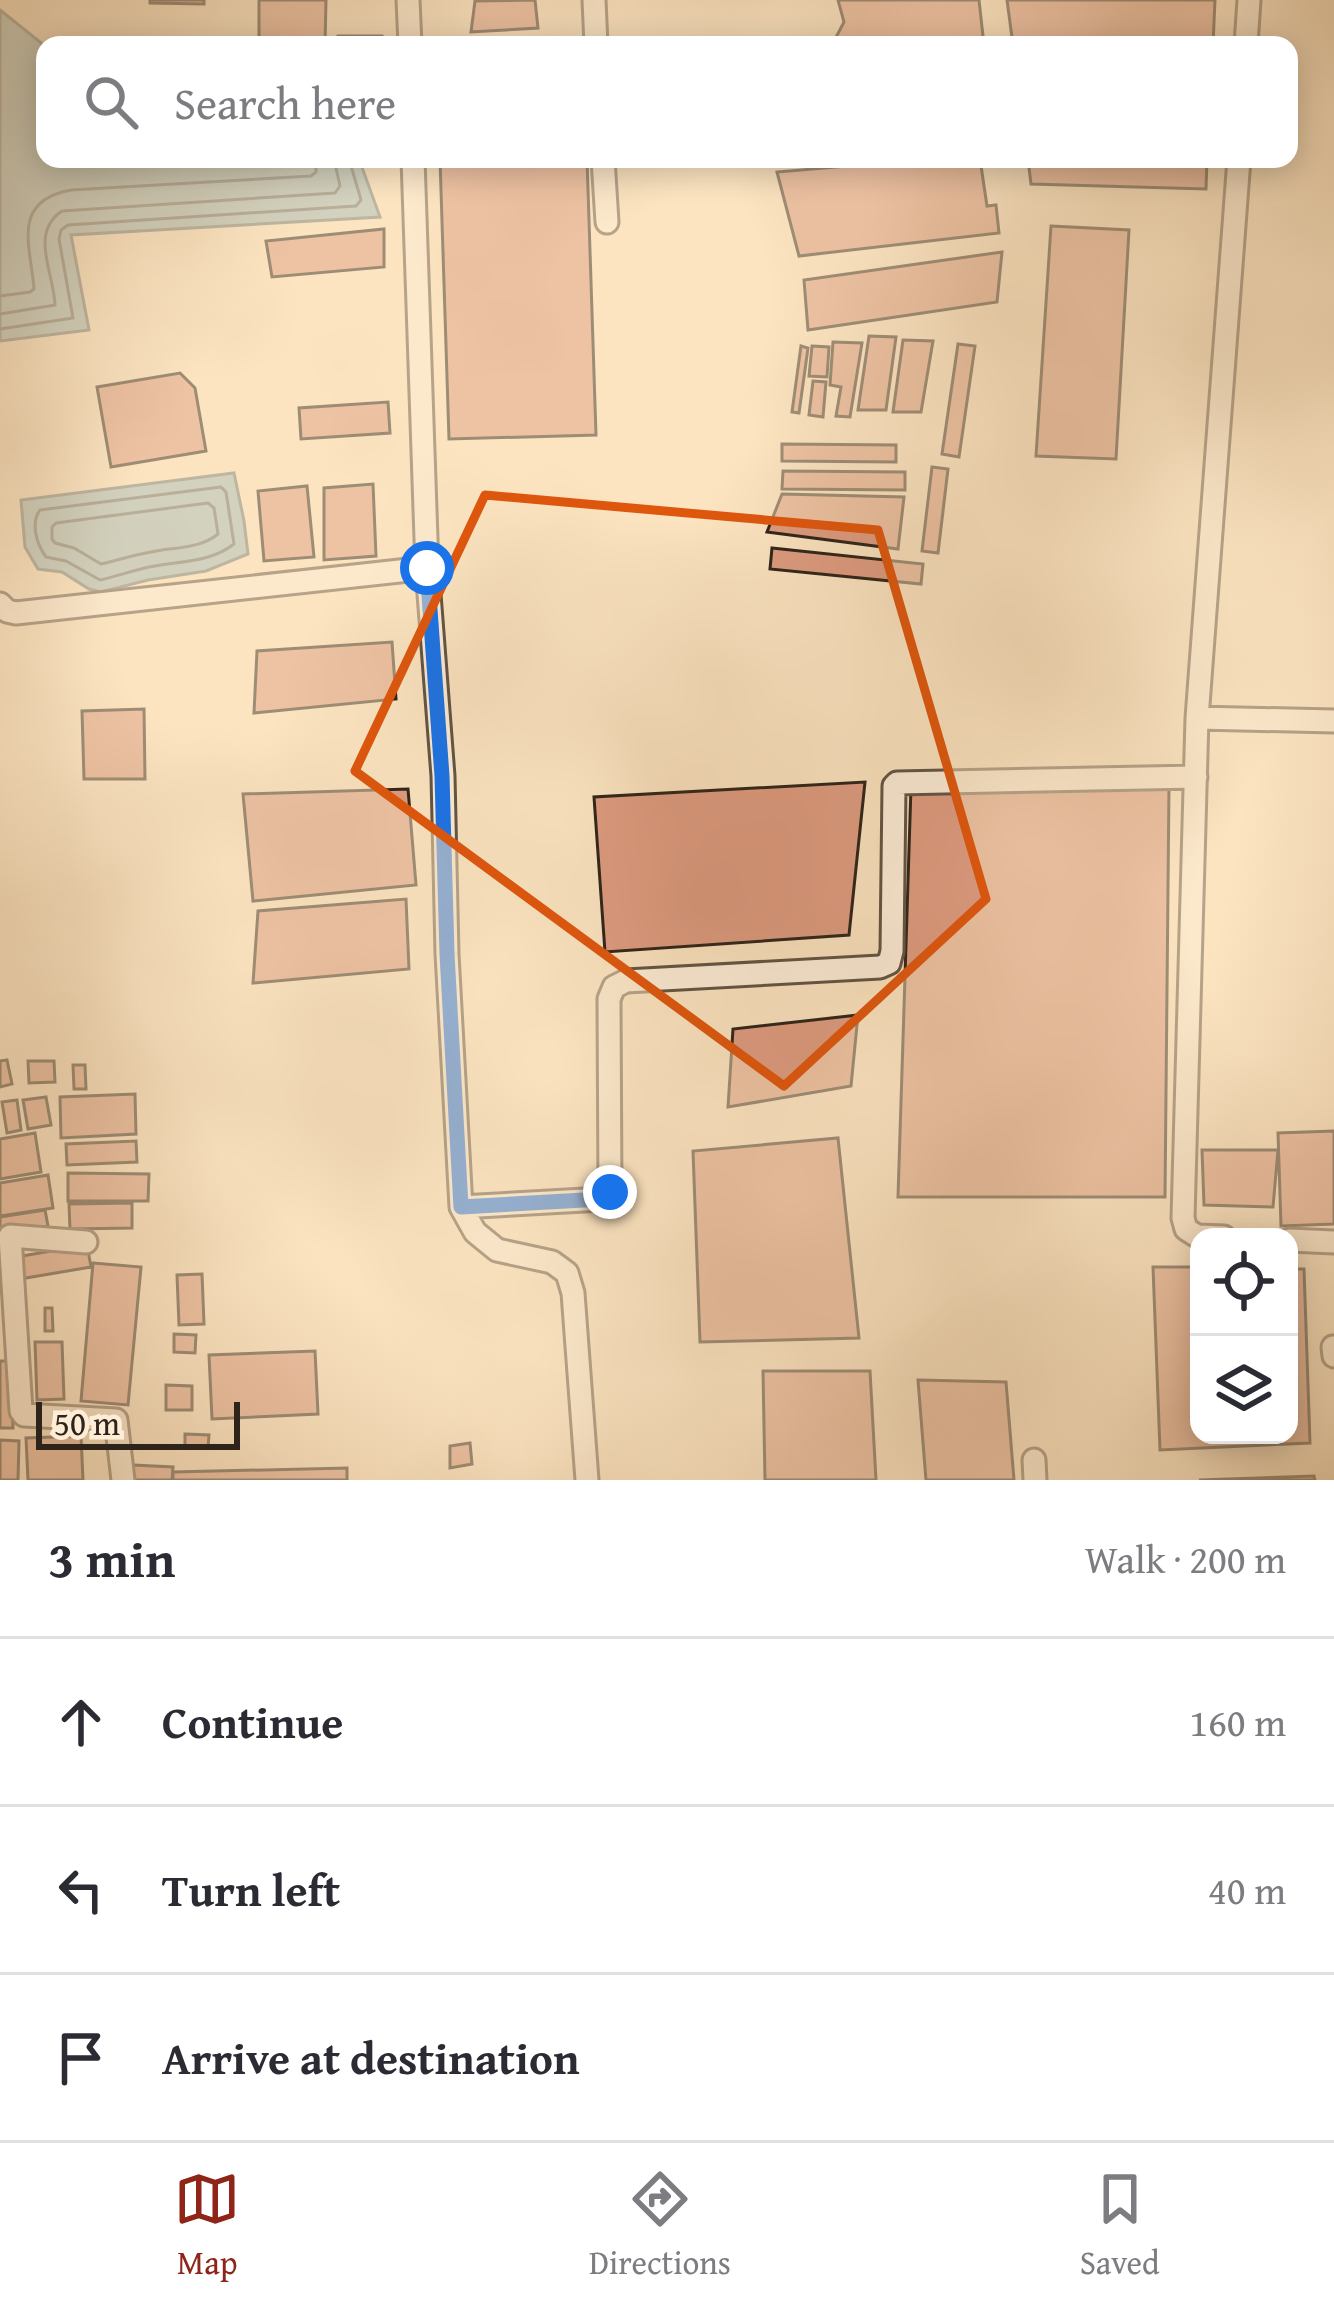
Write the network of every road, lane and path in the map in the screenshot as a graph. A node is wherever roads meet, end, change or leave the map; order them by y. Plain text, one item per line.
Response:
1 (408, 0) edge
2 (593, 0) edge
3 (1249, 0) edge
4 (410, 36) edge
5 (595, 36) edge
6 (1247, 36) edge
7 (413, 168) edge
8 (604, 168) edge
9 (1238, 168) edge
10 (607, 222) dead end
11 (427, 568) junction
12 (0, 604) edge
13 (1197, 718) junction
14 (1334, 721) edge
15 (1196, 777) junction
16 (461, 1207) junction
17 (1190, 1232) edge
18 (1298, 1240) edge
19 (86, 1241) dead end
20 (1334, 1242) edge
21 (1334, 1347) edge
22 (1334, 1356) edge
23 (123, 1480) edge
24 (587, 1480) edge

1 - 4 street
2 - 5 street
3 - 6 street
7 - 11 street
8 - 10 street
9 - 13 street
11 - 12 street
11 - 16 street
13 - 14 street
13 - 15 street
15 - 16 street
15 - 17 street
16 - 24 street
18 - 20 street
19 - 23 street
21 - 22 street

